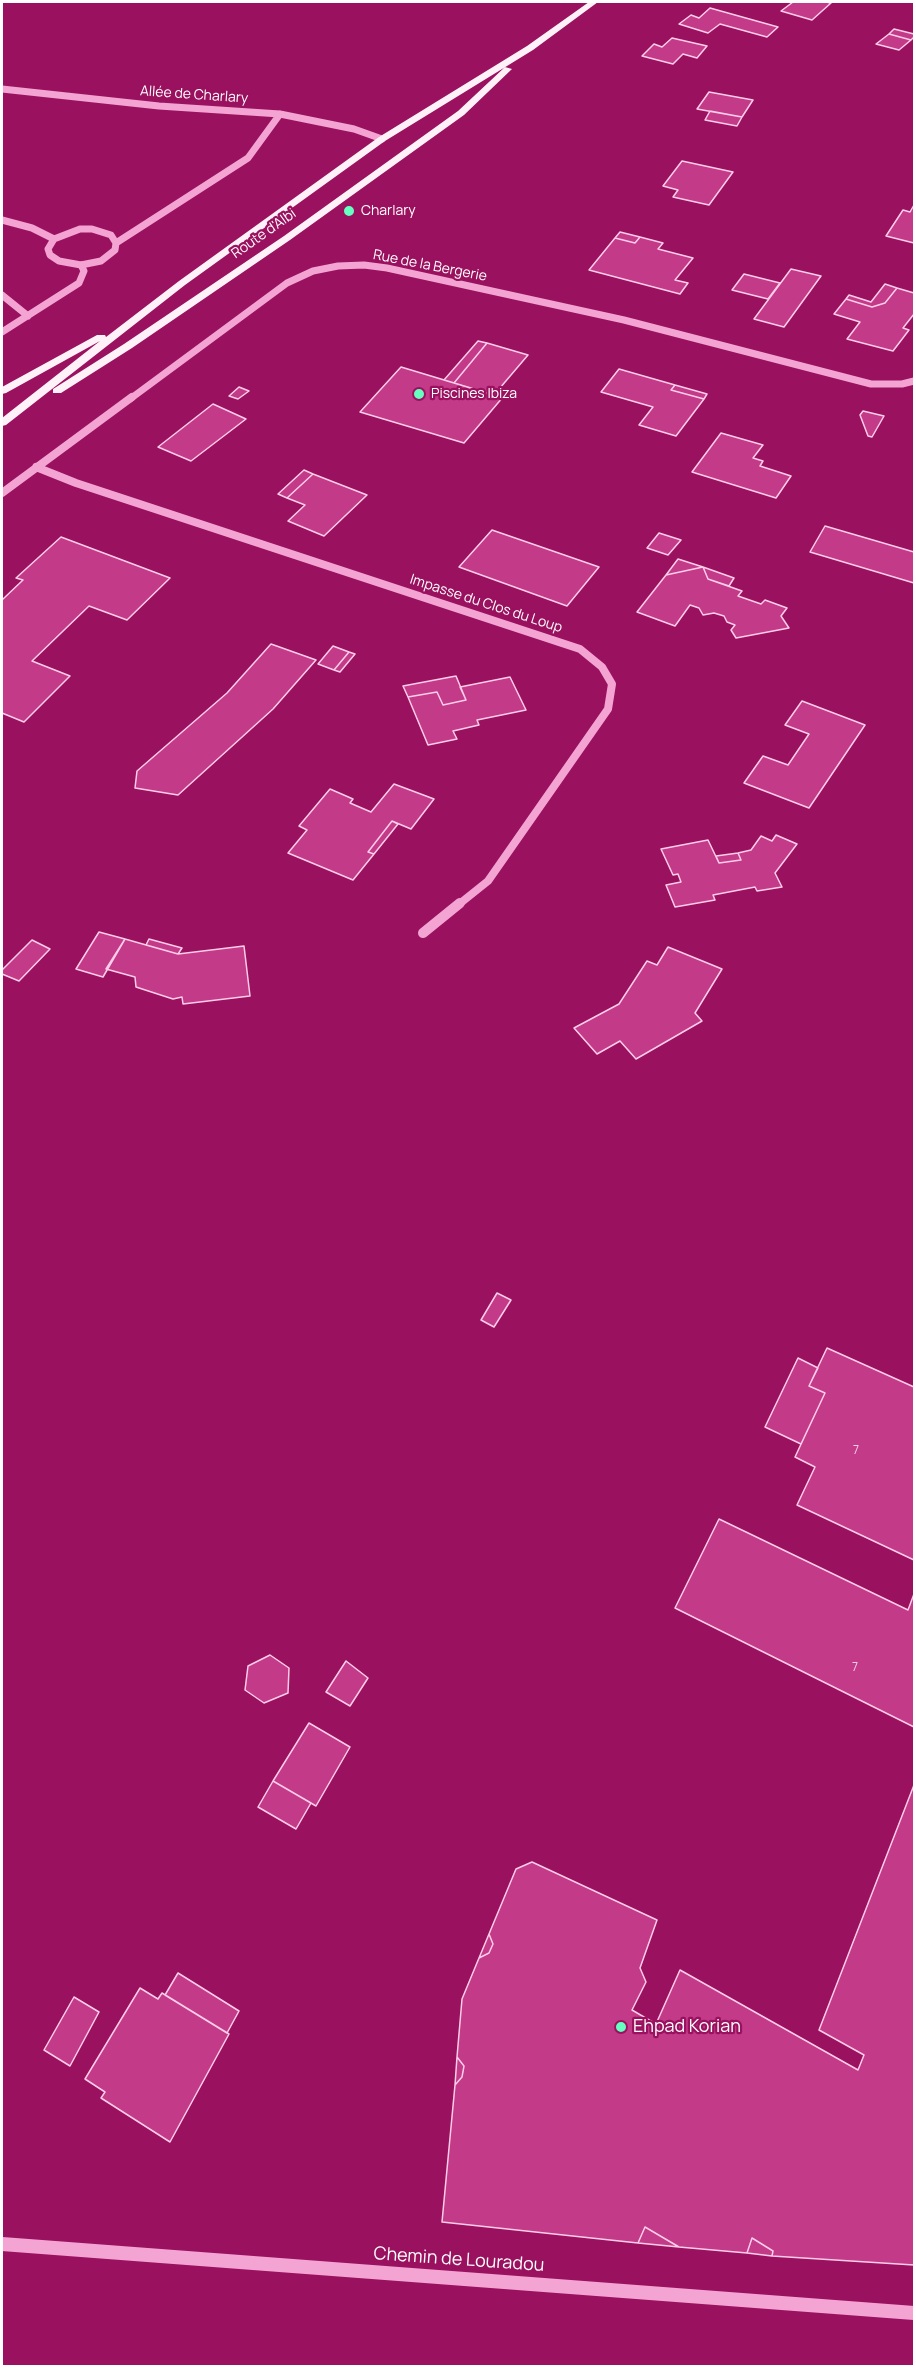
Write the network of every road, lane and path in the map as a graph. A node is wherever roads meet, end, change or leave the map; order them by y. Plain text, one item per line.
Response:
1 (594, 2) edge
2 (530, 48) junction
3 (2, 89) edge
4 (280, 114) junction
5 (382, 139) junction
6 (2, 220) edge
7 (54, 239) junction
8 (116, 243) junction
9 (81, 265) junction
10 (2, 295) edge
11 (143, 315) junction
12 (27, 316) junction
13 (2, 332) edge
14 (915, 381) edge
15 (2, 391) edge
16 (2, 425) edge
17 (36, 466) junction
18 (2, 493) edge
19 (423, 933) dead end
20 (2, 2244) edge
21 (915, 2313) edge

1 - 2 main road, Route d'Albi
2 - 5 main road, Route d'Albi
2 - 16 main road, Route d'Albi
3 - 4 street, Allée de Charlary
4 - 5 street, Allée de Charlary
4 - 8 street
5 - 11 main road, Route d'Albi
6 - 7 street
7 - 8 street
7 - 9 street
8 - 9 street
9 - 12 street
10 - 12 street
11 - 15 main road
11 - 16 main road, Route d'Albi
12 - 13 street
14 - 17 street, Rue de la Bergerie
17 - 18 street, Rue de la Bergerie
17 - 19 street, Impasse du Clos du Loup
20 - 21 street, Chemin de Louradou

